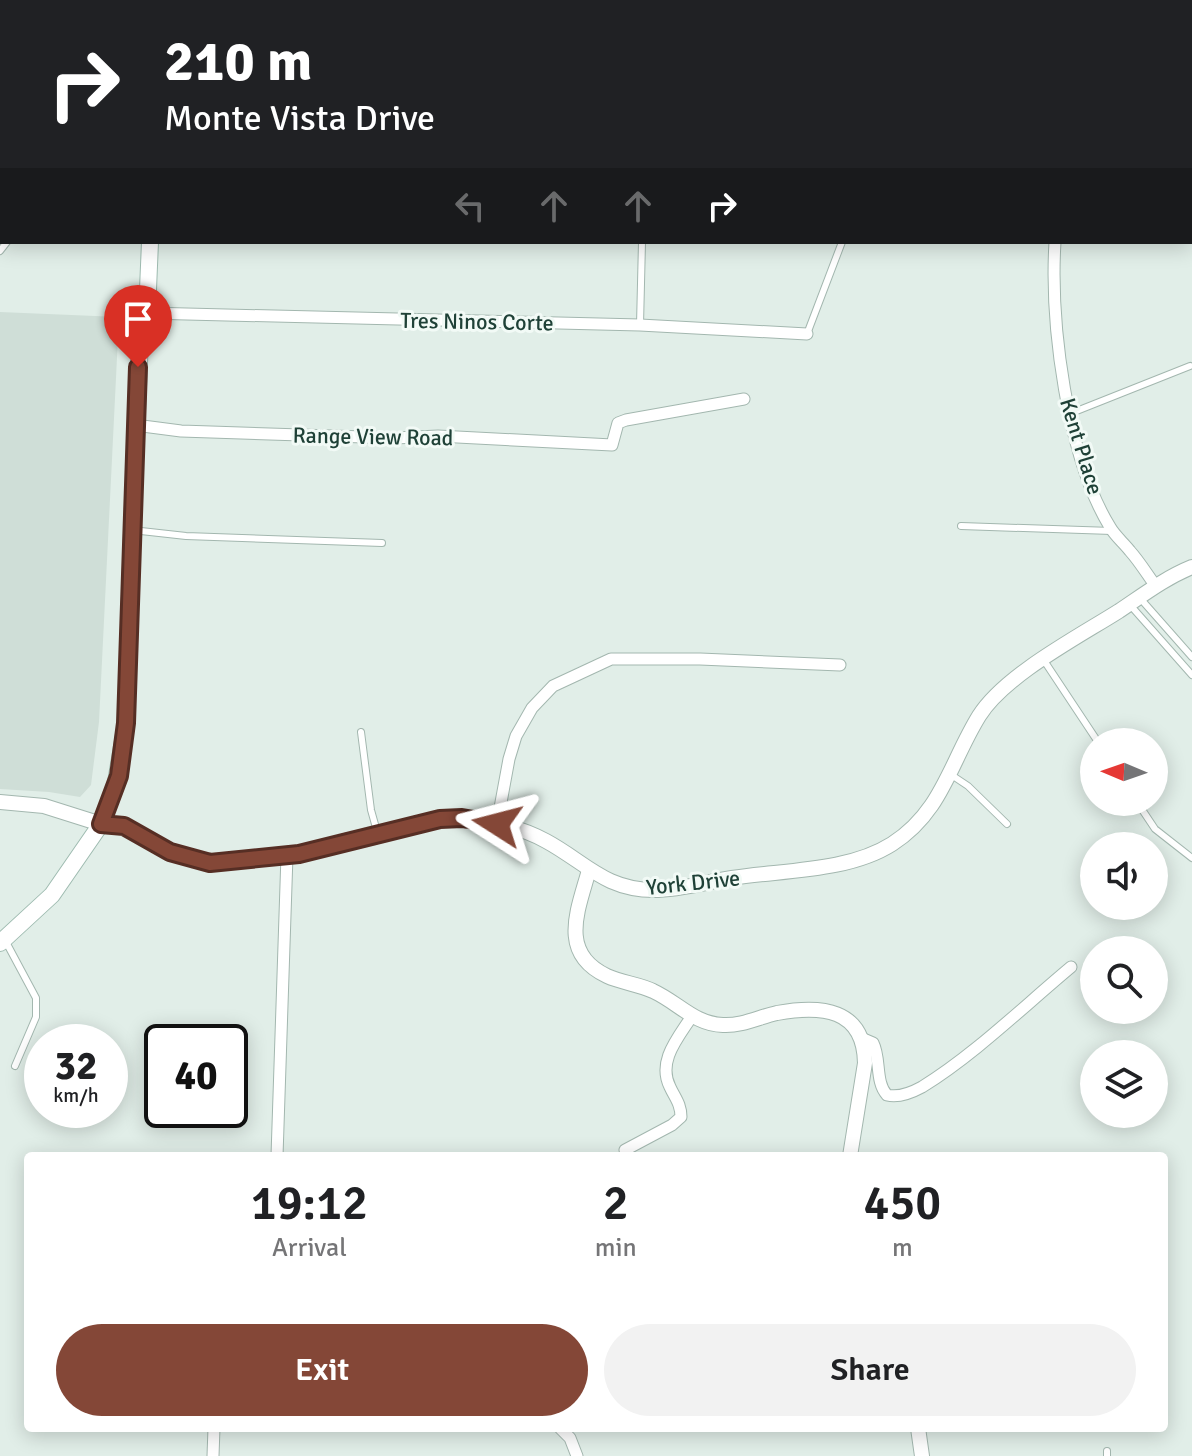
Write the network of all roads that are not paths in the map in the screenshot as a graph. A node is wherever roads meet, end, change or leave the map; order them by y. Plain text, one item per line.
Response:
1 (150, 244) edge
2 (642, 244) edge
3 (841, 244) edge
4 (1055, 244) edge
5 (147, 313) junction
6 (640, 325) junction
7 (807, 334) joint
8 (1190, 366) edge
9 (744, 399) dead end
10 (1069, 414) junction
11 (135, 425) junction
12 (961, 526) dead end
13 (132, 531) junction
14 (1112, 531) junction
15 (382, 543) dead end
16 (1192, 567) edge
17 (1155, 585) junction
18 (1134, 601) junction
19 (1192, 657) edge
20 (1043, 659) junction
21 (840, 665) dead end
22 (1192, 675) edge
23 (1089, 728) edge
24 (361, 732) dead end
25 (950, 774) junction
26 (0, 802) edge
27 (1146, 816) edge
28 (101, 824) junction
29 (497, 824) junction
30 (1007, 824) dead end
31 (378, 835) junction
32 (287, 855) junction
33 (1192, 858) edge
34 (589, 870) junction
35 (2, 941) edge
36 (1071, 967) dead end
37 (692, 1016) junction
38 (859, 1037) junction
39 (15, 1066) dead end
40 (625, 1150) dead end
41 (277, 1152) edge
42 (851, 1152) edge
43 (214, 1432) edge
44 (564, 1432) edge
45 (919, 1432) edge
46 (213, 1456) edge
47 (577, 1456) edge
48 (922, 1456) edge

1 - 5 main road
2 - 6 lane
3 - 7 lane
4 - 10 street, Kent Place
5 - 6 street, Tres Ninos Corte
5 - 11 main road
6 - 7 street, Tres Ninos Corte
8 - 10 lane
9 - 11 street, Range View Road
10 - 14 street, Kent Place
11 - 13 main road
12 - 14 lane
13 - 15 lane
13 - 28 main road
14 - 17 street, Kent Place
16 - 17 street, York Drive
17 - 18 street, York Drive
18 - 19 lane
18 - 20 street, York Drive
18 - 22 lane
20 - 23 lane
20 - 25 street, York Drive
21 - 29 street
24 - 31 lane
25 - 30 lane
25 - 34 street, York Drive
26 - 28 street, York Drive
27 - 33 lane
28 - 32 street, York Drive
28 - 35 main road
29 - 31 street, York Drive
29 - 34 street, York Drive
31 - 32 street, York Drive
32 - 41 street
34 - 37 street
35 - 39 lane
36 - 38 street
37 - 38 street
37 - 40 street
38 - 42 street
43 - 46 street
44 - 47 street
45 - 48 street

